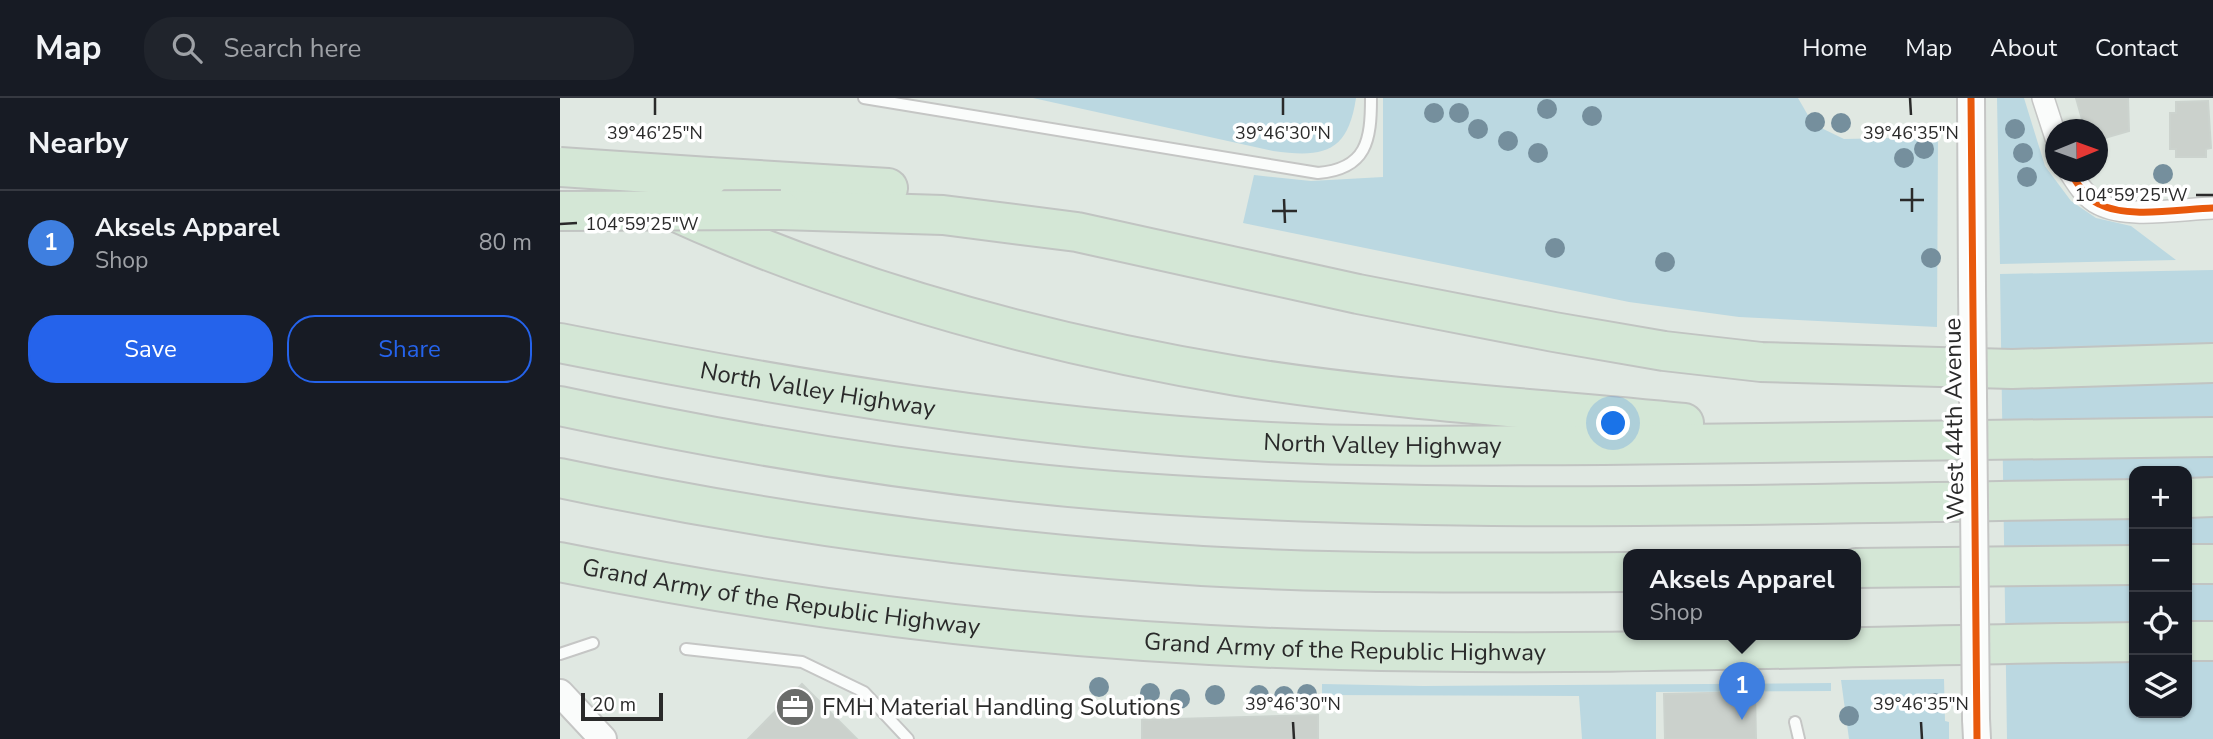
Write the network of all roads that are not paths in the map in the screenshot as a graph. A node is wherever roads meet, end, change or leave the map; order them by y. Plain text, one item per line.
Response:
1 (864, 98) edge
2 (1371, 98) edge
3 (1971, 98) edge
4 (2043, 98) edge
5 (2050, 119) edge
6 (560, 165) edge
7 (2077, 182) edge
8 (2213, 208) edge
9 (560, 211) edge
10 (1149, 248) junction
11 (560, 343) edge
12 (2213, 356) edge
13 (2213, 363) edge
14 (2158, 366) junction
15 (560, 406) edge
16 (2213, 437) edge
17 (1937, 443) junction
18 (560, 478) edge
19 (2213, 497) edge
20 (2192, 498) edge
21 (2129, 499) edge
22 (560, 562) edge
23 (2192, 564) edge
24 (2213, 564) edge
25 (2129, 565) edge
26 (1861, 568) edge
27 (1623, 572) edge
28 (2213, 640) edge
29 (2192, 641) edge
30 (2129, 642) edge
31 (593, 643) dead end
32 (686, 649) dead end
33 (560, 654) edge
34 (560, 693) edge
35 (1795, 722) dead end
36 (1977, 729) edge
37 (603, 739) edge
38 (908, 739) edge
39 (1799, 739) edge

1 - 2 lane
3 - 36 street, West 44th Avenue, bridge
4 - 5 street
6 - 10 highway, bridge
6 - 17 highway
7 - 8 street
9 - 10 highway, bridge
10 - 14 highway
11 - 17 highway, North Valley Highway
12 - 14 highway
13 - 14 highway
15 - 21 highway
16 - 17 highway, North Valley Highway
18 - 27 highway
19 - 20 highway
22 - 30 highway, Grand Army of the Republic Highway
23 - 24 highway
25 - 26 highway
28 - 29 highway
31 - 33 lane
32 - 38 lane
34 - 37 street
35 - 39 lane

